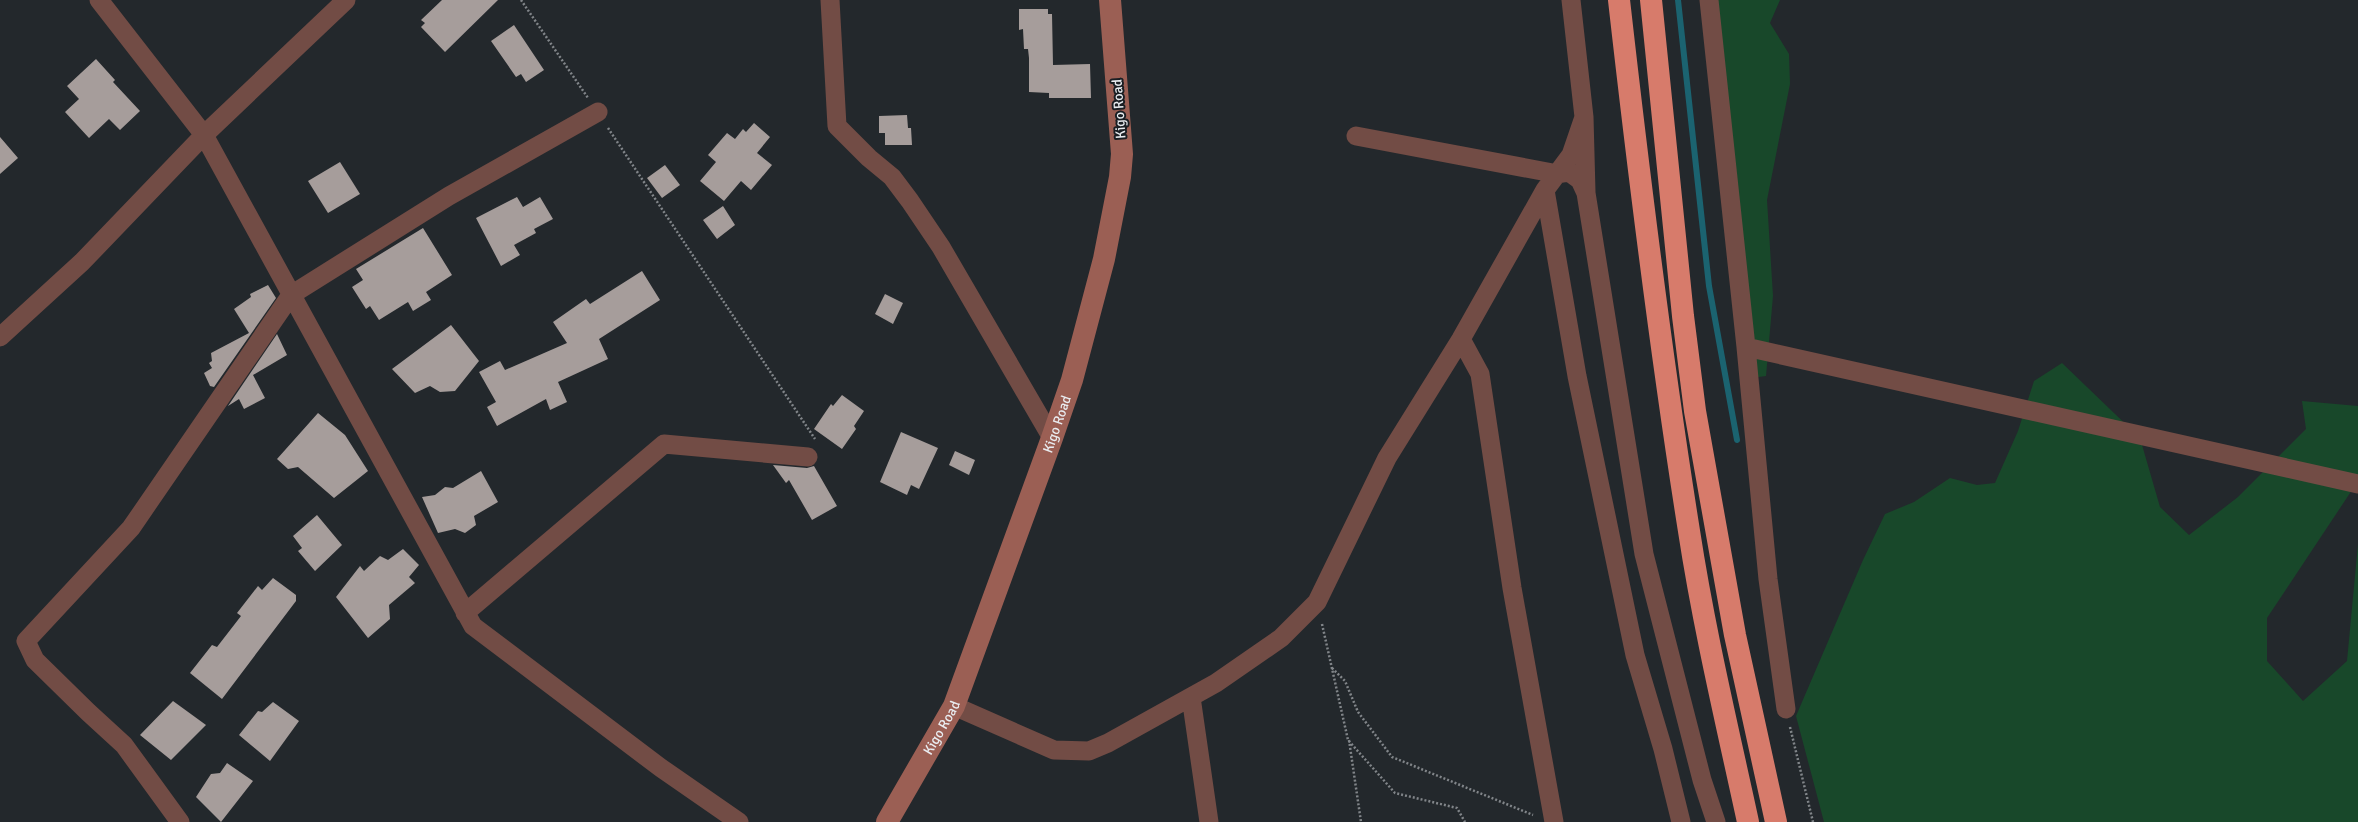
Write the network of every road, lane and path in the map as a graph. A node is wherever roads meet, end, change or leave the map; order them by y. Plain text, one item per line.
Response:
1 (99, 0) edge
2 (346, 0) edge
3 (521, 0) edge
4 (830, 0) edge
5 (1110, 0) edge
6 (1571, 0) edge
7 (1619, 0) edge
8 (1651, 0) edge
9 (1708, 0) edge
10 (598, 112) junction
11 (1584, 117) junction
12 (204, 134) junction
13 (1356, 136) dead end
14 (1558, 174) junction
15 (1545, 190) junction
16 (1586, 193) junction
17 (291, 295) junction
18 (0, 337) edge
19 (1461, 339) junction
20 (1746, 347) junction
21 (1052, 438) junction
22 (812, 450) joint
23 (2358, 484) edge
24 (1317, 602) junction
25 (465, 613) junction
26 (1332, 668) junction
27 (1192, 697) junction
28 (954, 706) junction
29 (1786, 709) joint
30 (1348, 740) junction
31 (1547, 820) edge
32 (180, 822) edge
33 (739, 822) edge
34 (887, 822) edge
35 (1210, 822) edge
36 (1361, 822) edge
37 (1465, 822) edge
38 (1681, 822) edge
39 (1716, 822) edge
40 (1748, 822) edge
41 (1776, 822) edge
42 (1812, 822) edge

1 - 12 street
2 - 12 street
3 - 10 path
4 - 21 street
5 - 21 street, Kigo Road
6 - 11 street
7 - 40 highway
8 - 41 highway
9 - 20 street
10 - 17 street
10 - 22 path
11 - 14 street
11 - 16 street
12 - 17 street
12 - 18 street
13 - 14 street
14 - 15 street
14 - 16 street
15 - 19 street
15 - 38 street
16 - 39 street
17 - 25 street
17 - 32 street
19 - 24 street
19 - 31 street
20 - 23 street
20 - 29 street
21 - 28 street, Kigo Road
22 - 25 street
24 - 26 path
24 - 27 street
25 - 33 street
26 - 30 path
26 - 31 path
27 - 28 street
27 - 35 street
28 - 34 street, Kigo Road
29 - 42 path
30 - 36 path
30 - 37 path

